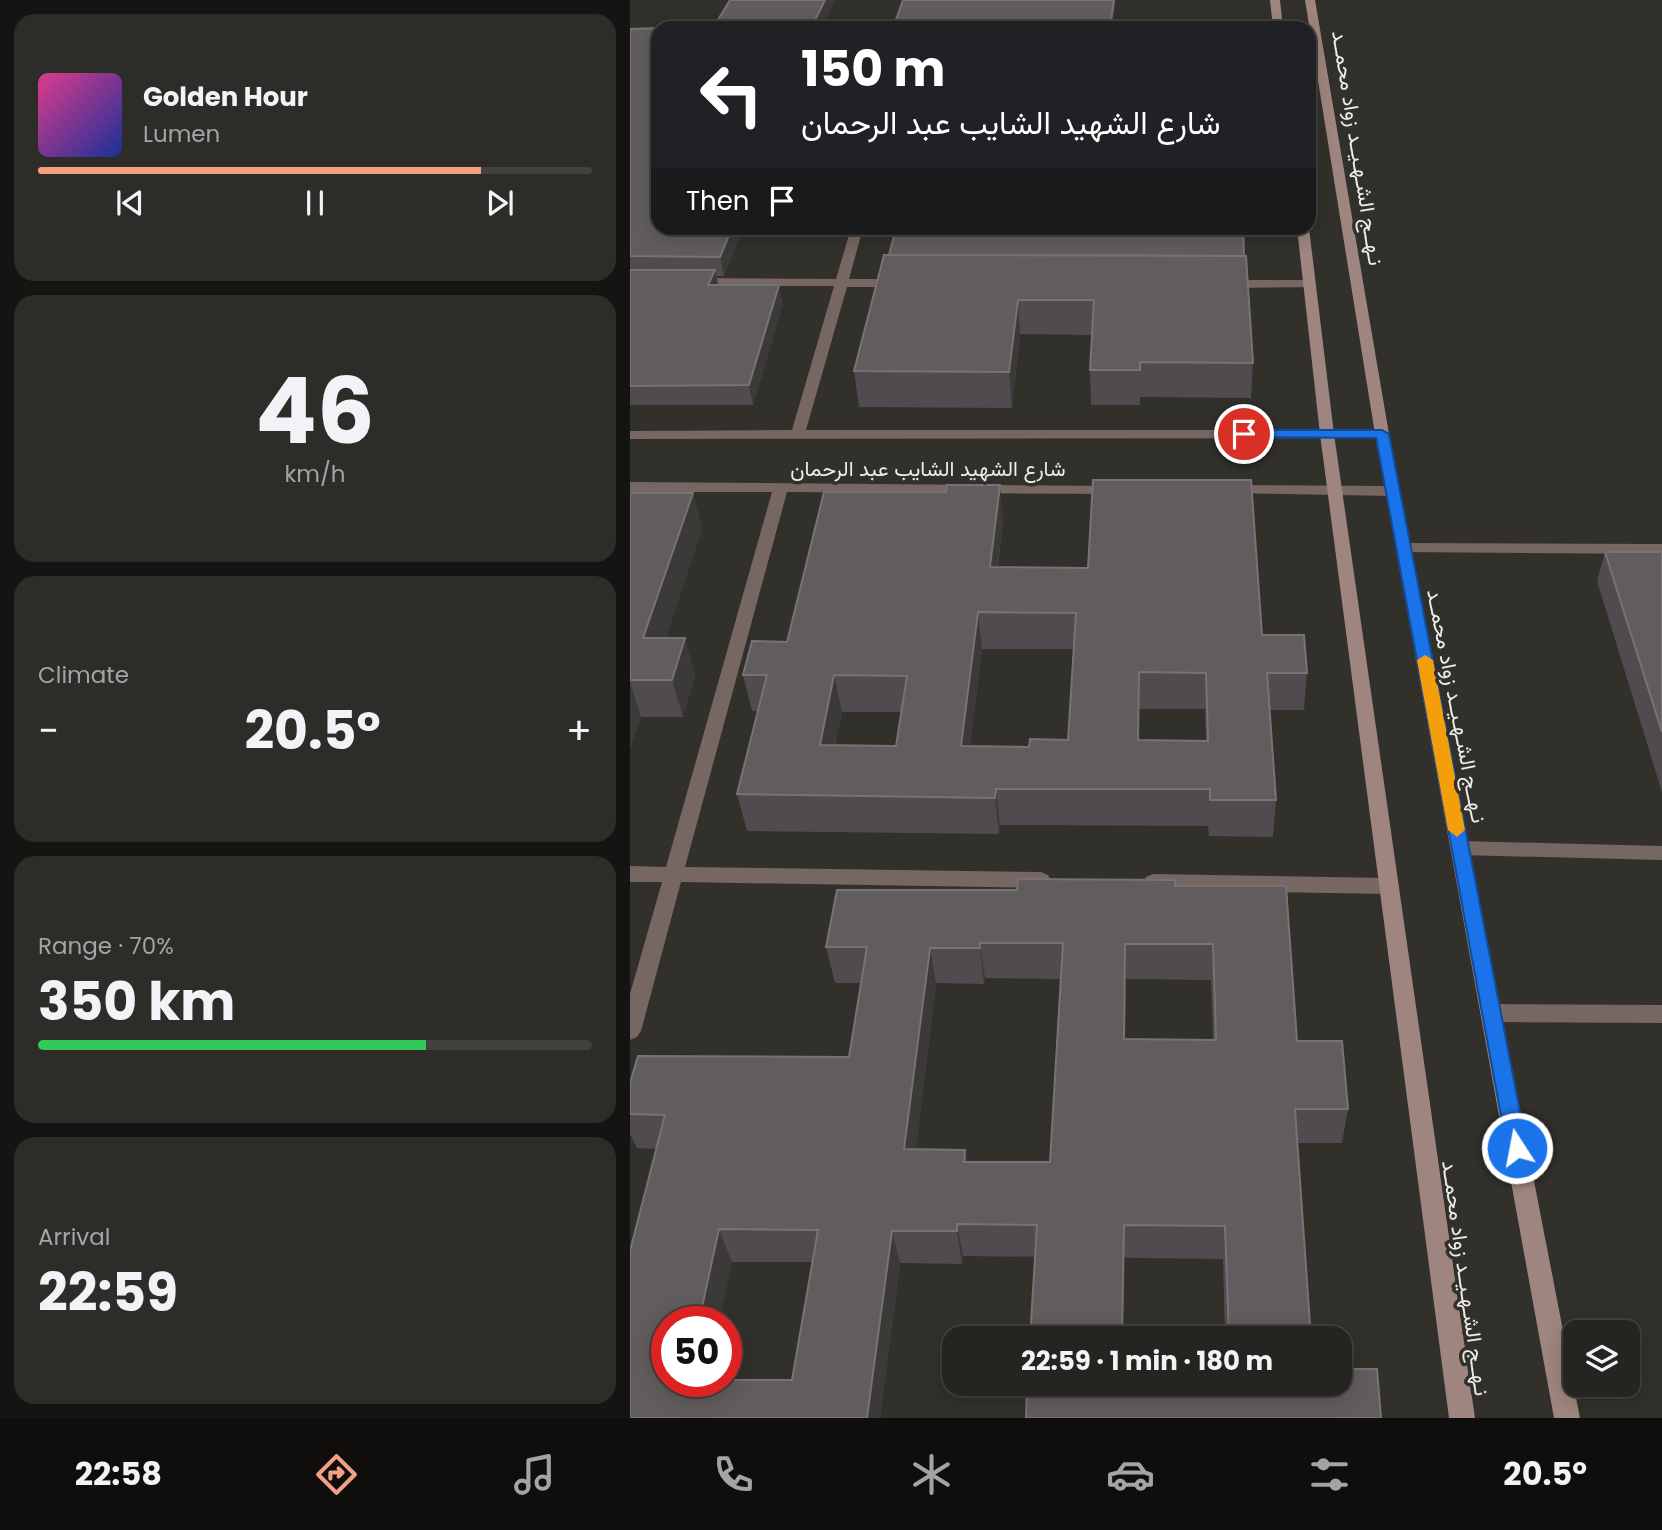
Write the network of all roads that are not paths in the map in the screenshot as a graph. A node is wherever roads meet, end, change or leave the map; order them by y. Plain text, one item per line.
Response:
1 (1275, 0) edge
2 (1310, 0) edge
3 (1277, 21) edge
4 (1313, 21) edge
5 (1316, 36) edge
6 (855, 235) edge
7 (1304, 235) edge
8 (683, 282) edge
9 (841, 283) junction
10 (910, 283) edge
11 (1213, 284) edge
12 (1310, 284) junction
13 (1327, 434) junction
14 (1382, 434) junction
15 (630, 435) edge
16 (798, 435) junction
17 (630, 487) edge
18 (781, 488) junction
19 (1128, 489) edge
20 (1211, 490) edge
21 (1336, 491) junction
22 (1393, 491) junction
23 (1404, 548) junction
24 (1662, 549) edge
25 (1460, 848) junction
26 (1662, 853) edge
27 (630, 874) edge
28 (674, 875) junction
29 (1058, 881) edge
30 (1127, 882) edge
31 (1388, 886) junction
32 (1491, 1013) junction
33 (1662, 1014) edge
34 (630, 1031) edge
35 (1462, 1418) edge
36 (1567, 1418) edge

1 - 3 main road
2 - 4 main road, نـهــج الشـهـيــد زواد محمــد
5 - 14 main road, نـهــج الشـهـيــد زواد محمــد
6 - 9 street
7 - 12 main road, نـهــج الشـهـيــد زواد محمــد
8 - 9 street
9 - 10 street
9 - 16 street
11 - 12 street
12 - 13 main road, نـهــج الشـهـيــد زواد محمــد
13 - 14 street, شارع الشهيد الشايب عبد الرحمان
13 - 16 street, شارع الشهيد الشايب عبد الرحمان
13 - 21 main road, نـهــج الشـهـيــد زواد محمــد
14 - 22 main road, نـهــج الشـهـيــد زواد محمــد
15 - 16 street, شارع الشهيد الشايب عبد الرحمان
17 - 18 street, شارع الشهيد الشايب عبد الرحمان
18 - 19 street, شارع الشهيد الشايب عبد الرحمان
18 - 28 street
20 - 21 street
21 - 22 street
21 - 31 main road, نـهــج الشـهـيــد زواد محمــد
22 - 23 main road, نـهــج الشـهـيــد زواد محمــد
23 - 24 street
23 - 25 main road, نـهــج الشـهـيــد زواد محمــد
25 - 26 street
25 - 32 main road, نـهــج الشـهـيــد زواد محمــد
27 - 28 street
28 - 29 street
28 - 34 street
30 - 31 street
31 - 35 main road, نـهــج الشـهـيــد زواد محمــد
32 - 33 street
32 - 36 main road, نـهــج الشـهـيــد زواد محمــد

